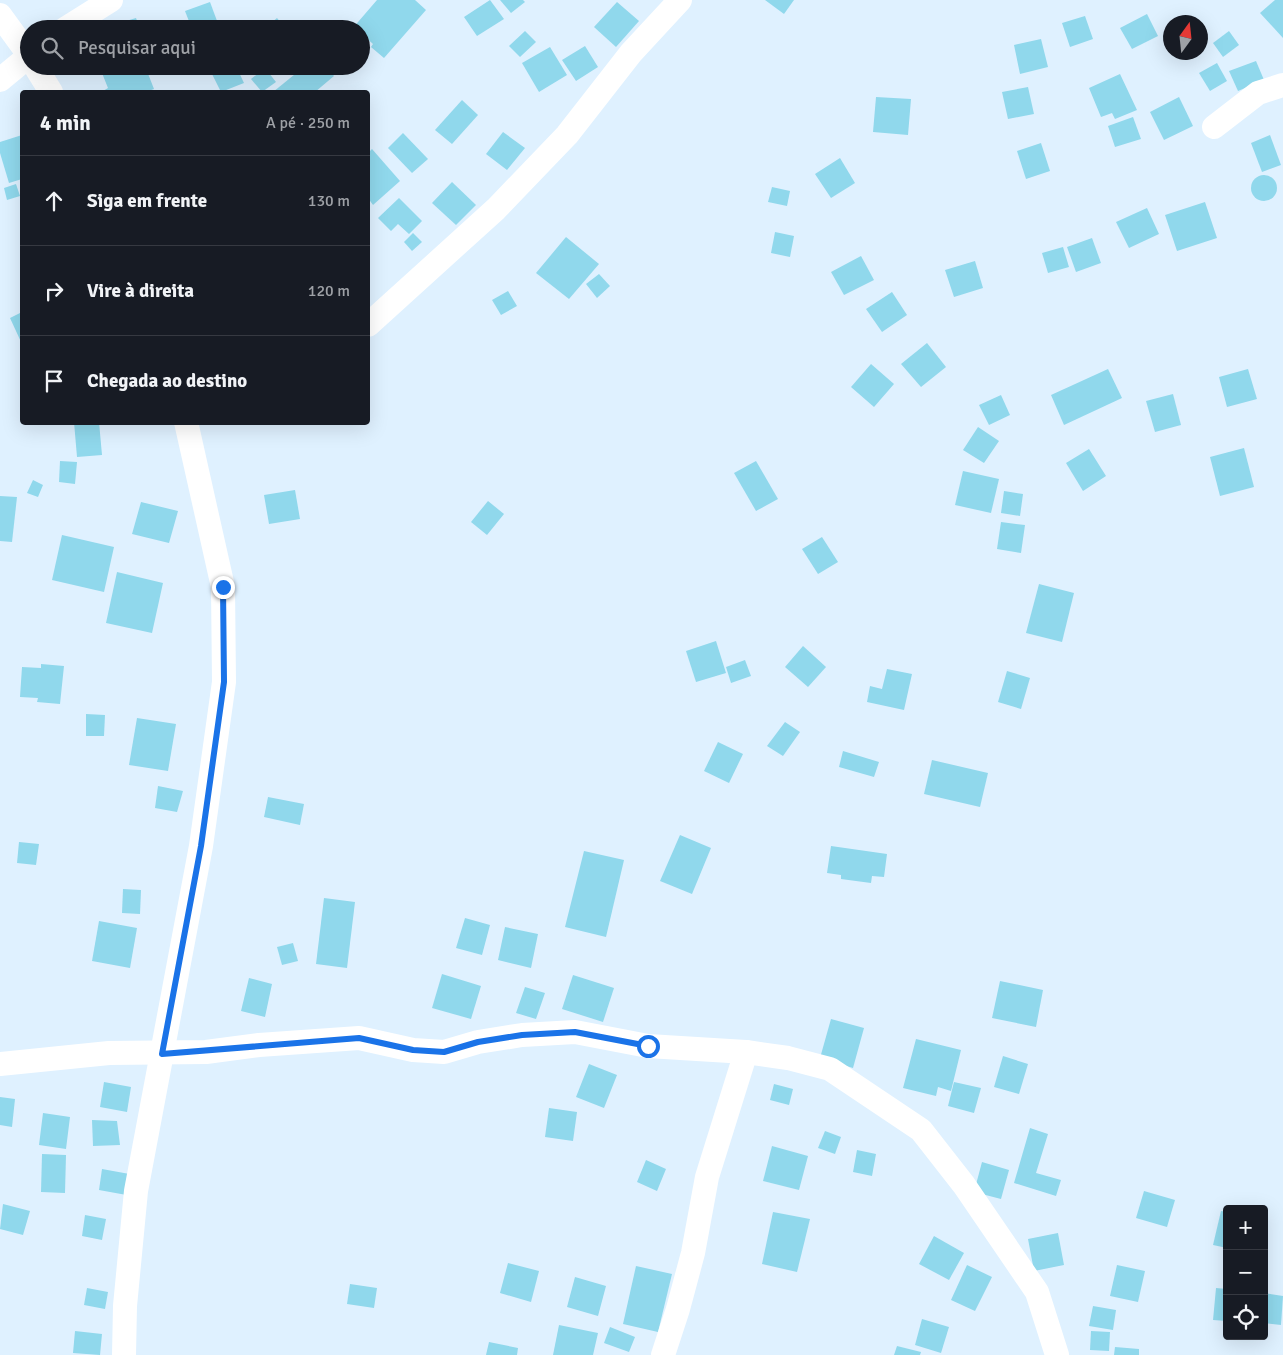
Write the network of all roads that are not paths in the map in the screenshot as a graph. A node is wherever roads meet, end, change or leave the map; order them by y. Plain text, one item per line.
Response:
1 (111, 0) edge
2 (680, 0) edge
3 (0, 15) edge
4 (79, 20) edge
5 (20, 43) edge
6 (20, 63) edge
7 (41, 75) edge
8 (0, 80) edge
9 (1283, 85) edge
10 (50, 90) edge
11 (1214, 127) dead end
12 (370, 323) edge
13 (190, 425) edge
14 (746, 1052) junction
15 (162, 1054) junction
16 (0, 1064) edge
17 (124, 1355) edge
18 (663, 1355) edge
19 (1057, 1355) edge

1 - 4 street
2 - 12 street
3 - 5 street
6 - 8 street
7 - 10 street
9 - 11 street
13 - 15 street
14 - 15 street
14 - 18 street
14 - 19 street
15 - 16 street
15 - 17 street

